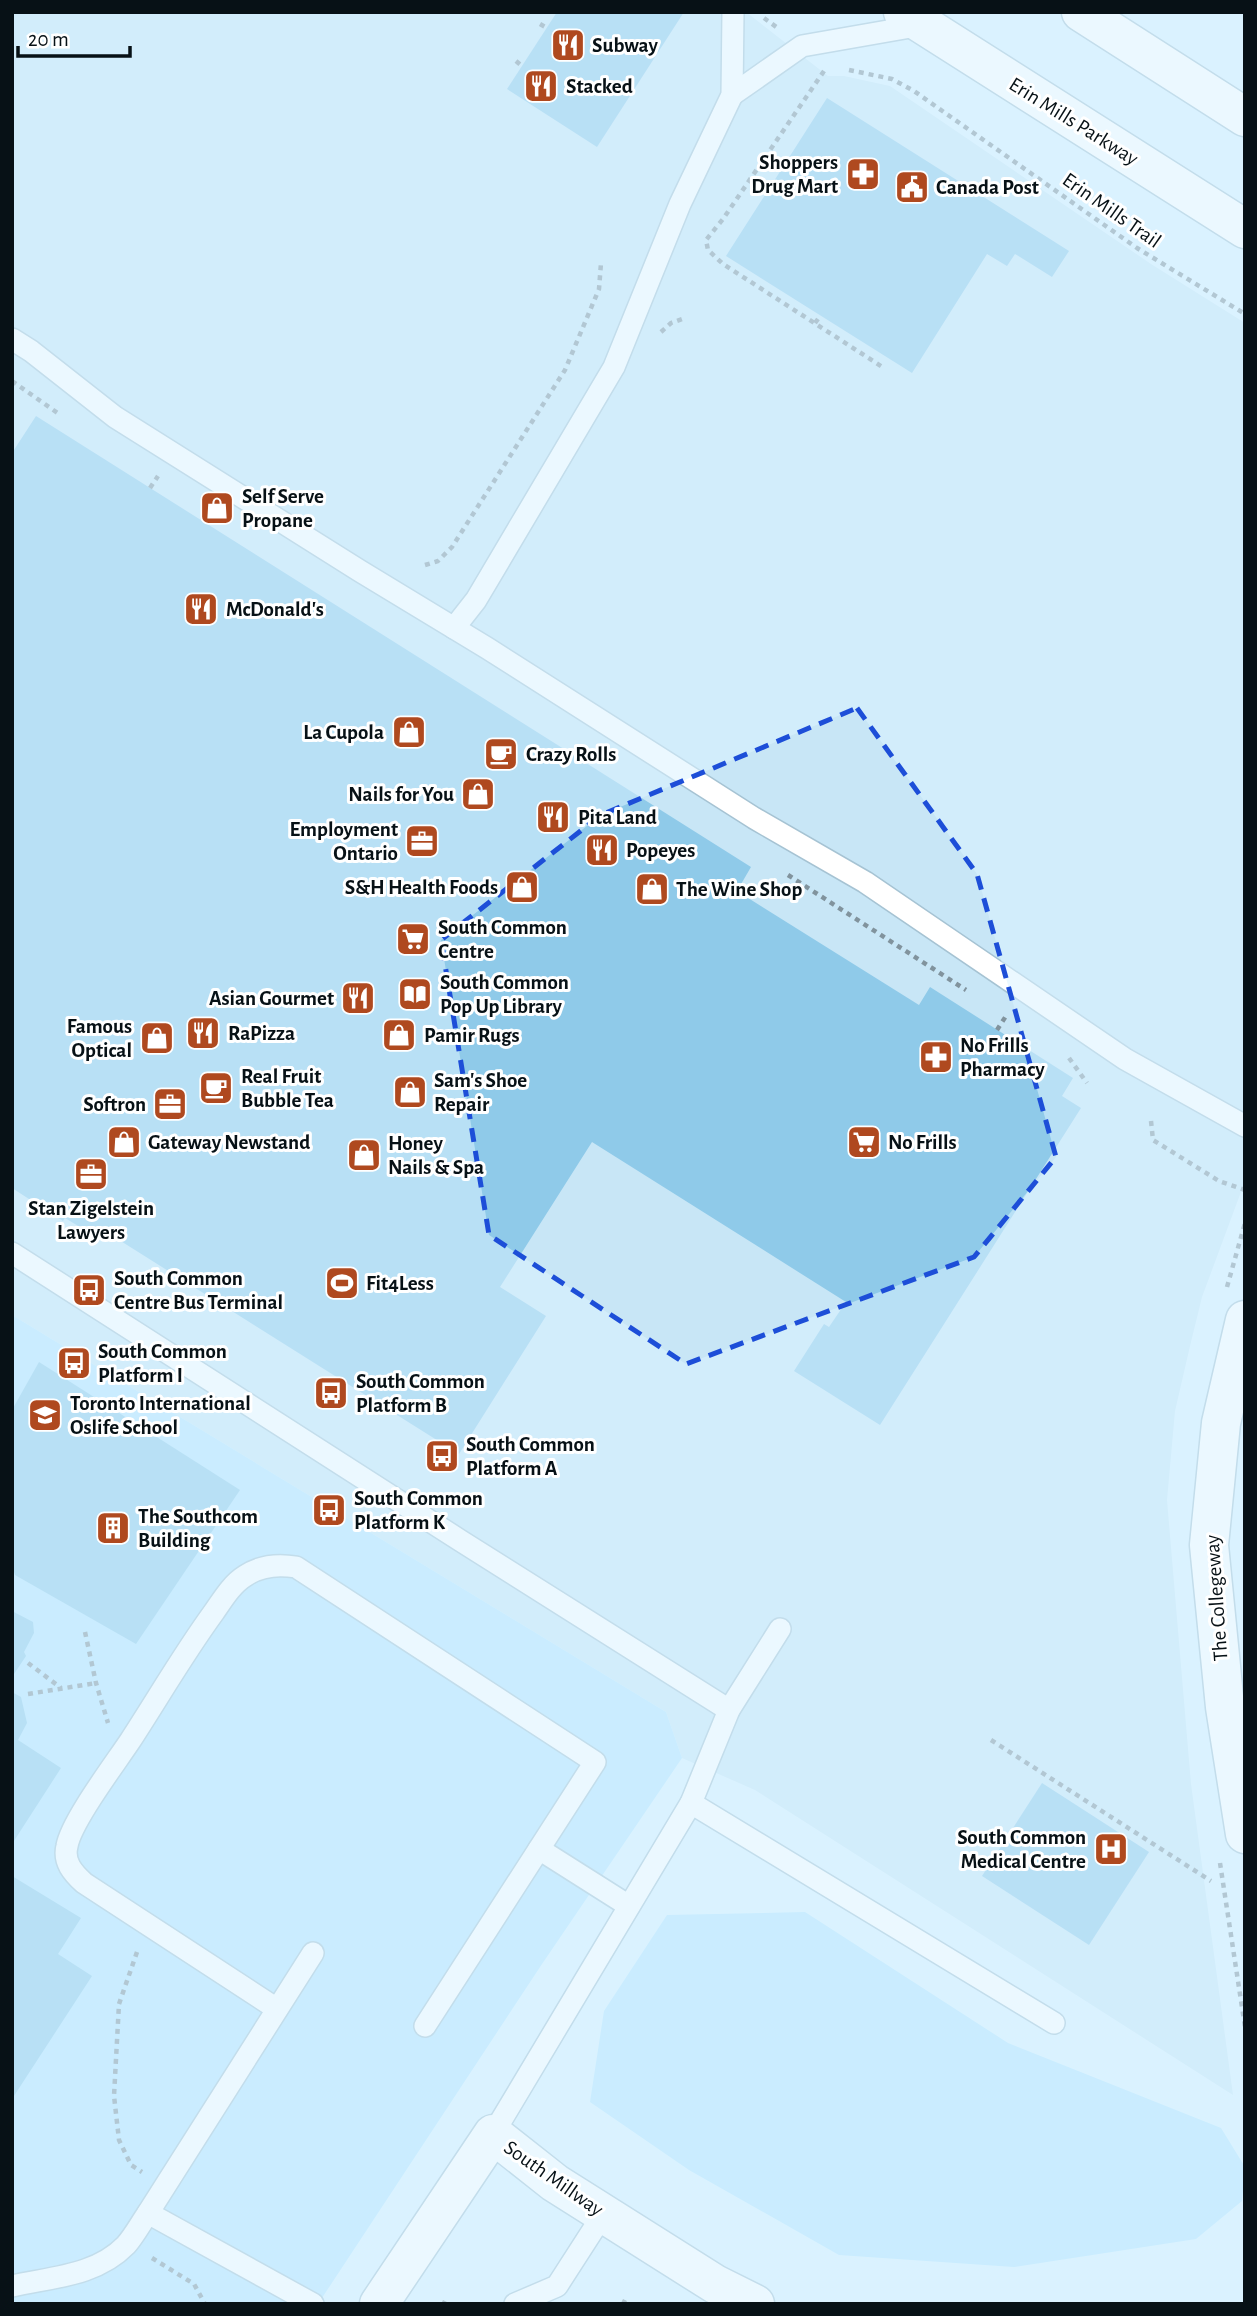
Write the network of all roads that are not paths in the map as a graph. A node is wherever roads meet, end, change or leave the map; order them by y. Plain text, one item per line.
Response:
1 (733, 12) edge
2 (1081, 12) edge
3 (913, 19) edge
4 (732, 96) junction
5 (1245, 117) edge
6 (1245, 229) edge
7 (12, 339) edge
8 (454, 628) junction
9 (1245, 1126) edge
10 (12, 1253) edge
11 (1245, 1321) edge
12 (780, 1629) dead end
13 (729, 1710) junction
14 (691, 1803) junction
15 (1245, 1834) edge
16 (539, 1849) junction
17 (629, 1906) junction
18 (313, 1953) dead end
19 (277, 2009) junction
20 (1054, 2023) dead end
21 (425, 2026) dead end
22 (493, 2134) junction
23 (148, 2213) junction
24 (604, 2214) junction
25 (12, 2286) edge
26 (313, 2304) edge
27 (379, 2304) edge
28 (515, 2304) edge
29 (755, 2304) edge

1 - 4 lane
2 - 5 street
3 - 4 lane
3 - 6 street, Erin Mills Parkway
4 - 8 lane
7 - 8 lane
8 - 9 lane
10 - 13 lane
11 - 15 street, The Collegeway
12 - 13 lane
13 - 14 lane
14 - 17 lane
14 - 20 lane
16 - 17 lane
16 - 19 lane
16 - 21 lane
17 - 22 lane
18 - 19 lane
19 - 23 lane
22 - 24 street, South Millway
22 - 27 street, South Millway
23 - 25 lane
23 - 26 lane
24 - 28 lane
24 - 29 street, South Millway

